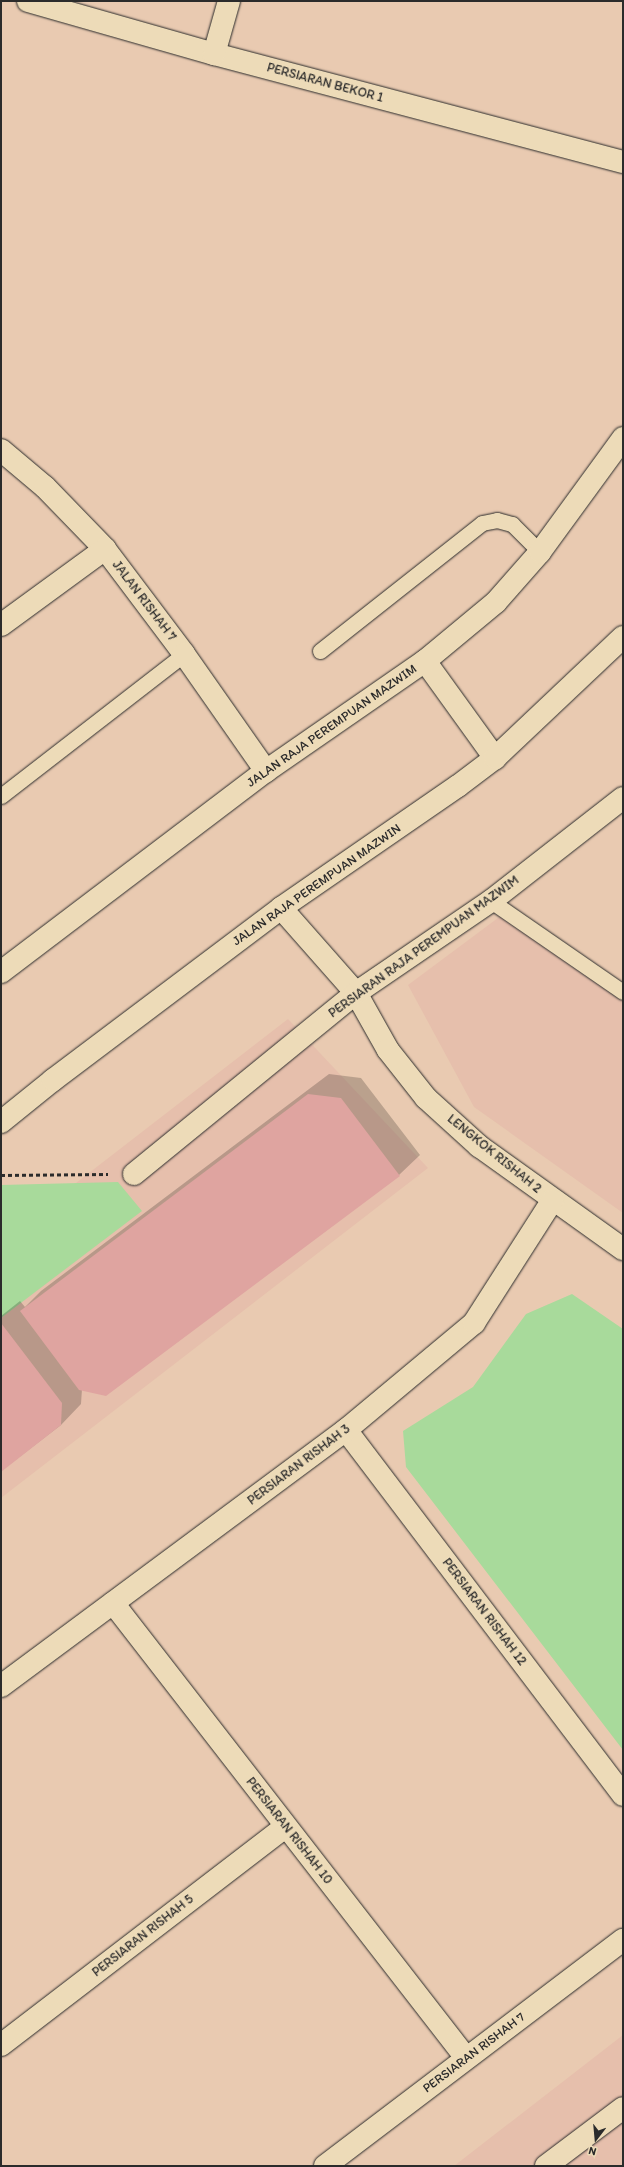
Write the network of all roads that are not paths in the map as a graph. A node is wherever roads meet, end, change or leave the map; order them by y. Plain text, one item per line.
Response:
1 (28, 1) edge
2 (229, 1) edge
3 (214, 54) junction
4 (623, 162) edge
5 (623, 438) edge
6 (1, 450) edge
7 (105, 549) junction
8 (540, 552) junction
9 (1, 625) edge
10 (623, 637) edge
11 (320, 652) dead end
12 (184, 654) junction
13 (425, 661) junction
14 (494, 758) junction
15 (266, 771) junction
16 (1, 796) edge
17 (620, 806) edge
18 (491, 901) junction
19 (281, 908) junction
20 (1, 972) edge
21 (623, 992) edge
22 (356, 993) junction
23 (1, 1122) edge
24 (134, 1174) road end
25 (552, 1201) junction
26 (623, 1249) edge
27 (346, 1430) junction
28 (113, 1603) junction
29 (1, 1686) edge
30 (623, 1795) edge
31 (285, 1827) junction
32 (623, 1940) edge
33 (1, 2045) edge
34 (466, 2058) junction
35 (623, 2108) edge
36 (325, 2166) edge
37 (546, 2166) edge

1 - 3 street, PERSIARAN BEKOR 1
2 - 3 street
3 - 4 street, PERSIARAN BEKOR 1
5 - 8 street, JALAN RAJA PEREMPUAN MAZWIM
6 - 7 street, JALAN RISHAH 7
7 - 9 street
7 - 12 street, JALAN RISHAH 7
8 - 11 lane
8 - 13 street, JALAN RAJA PEREMPUAN MAZWIM
10 - 14 street, JALAN RAJA PEREMPUAN MAZWIN
12 - 15 street, JALAN RISHAH 7
12 - 16 lane
13 - 14 street
13 - 15 street, JALAN RAJA PEREMPUAN MAZWIM
14 - 19 street, JALAN RAJA PEREMPUAN MAZWIN
15 - 20 street, JALAN RAJA PEREMPUAN MAZWIM
17 - 18 street, PERSIARAN RAJA PEREMPUAN MAZWIM
18 - 21 lane
18 - 22 street, PERSIARAN RAJA PEREMPUAN MAZWIM
19 - 22 street, LENGKOK RISHAH 2
19 - 23 street, JALAN RAJA PEREMPUAN MAZWIN
22 - 24 street, PERSIARAN RAJA PEREMPUAN MAZWIM
22 - 25 street, LENGKOK RISHAH 2
25 - 26 street, LENGKOK RISHAH 2
25 - 27 street, PERSIARAN RISHAH 3
27 - 28 street, PERSIARAN RISHAH 3
27 - 30 street, PERSIARAN RISHAH 12
28 - 29 street, PERSIARAN RISHAH 3
28 - 31 street, PERSIARAN RISHAH 10
31 - 33 street, PERSIARAN RISHAH 5
31 - 34 street, PERSIARAN RISHAH 10
32 - 34 street, PERSIARAN RISHAH 7
34 - 36 street, PERSIARAN RISHAH 7
35 - 37 street

